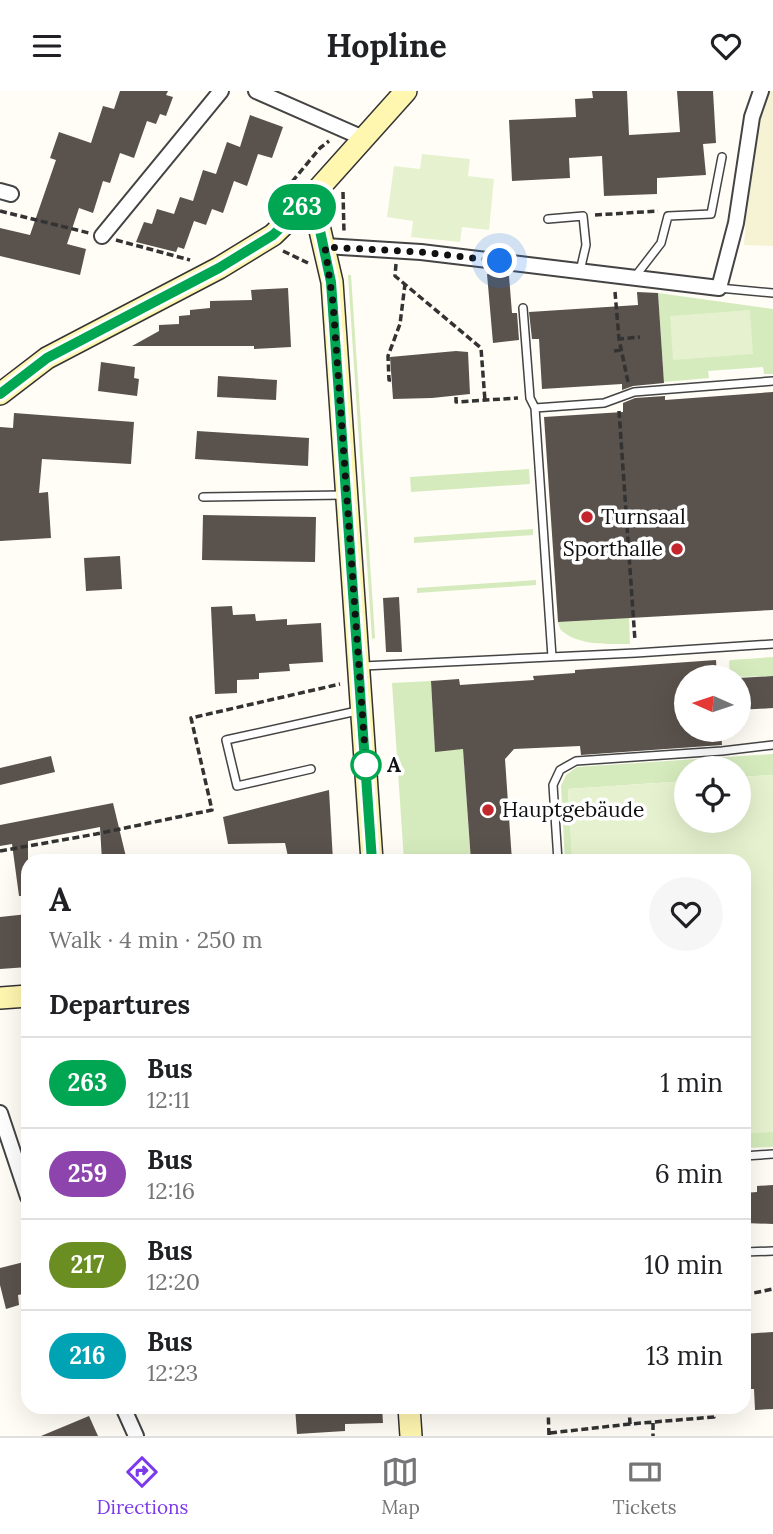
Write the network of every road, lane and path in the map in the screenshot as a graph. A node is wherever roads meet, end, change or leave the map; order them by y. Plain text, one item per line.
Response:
1 (220, 91) edge
2 (406, 91) edge
3 (761, 91) edge
4 (262, 92) edge
5 (363, 138) junction
6 (332, 139) dead end
7 (722, 157) dead end
8 (303, 206) junction
9 (264, 214) dead end
10 (583, 216) junction
11 (668, 216) junction
12 (548, 219) dead end
13 (102, 236) dead end
14 (325, 247) junction
15 (396, 261) dead end
16 (580, 271) junction
17 (634, 278) junction
18 (405, 284) junction
19 (719, 288) junction
20 (615, 289) dead end
21 (773, 292) edge
22 (523, 308) dead end
23 (640, 337) dead end
24 (619, 339) junction
25 (622, 350) junction
26 (614, 351) dead end
27 (626, 370) dead end
28 (391, 380) dead end
29 (773, 380) edge
30 (0, 394) edge
31 (456, 397) dead end
32 (530, 398) junction
33 (618, 399) junction
34 (485, 401) junction
35 (535, 408) junction
36 (347, 495) junction
37 (202, 497) dead end
38 (773, 644) edge
39 (636, 653) junction
40 (552, 657) junction
41 (359, 673) junction
42 (362, 710) junction
43 (773, 745) edge
44 (311, 769) dead end
45 (0, 851) edge
46 (372, 854) edge
47 (558, 854) edge
48 (21, 996) edge
49 (0, 998) edge
50 (0, 1113) edge
51 (773, 1154) edge
52 (751, 1156) edge
53 (21, 1176) edge
54 (773, 1251) edge
55 (751, 1252) edge
56 (773, 1289) edge
57 (751, 1294) edge
58 (126, 1414) edge
59 (409, 1414) edge
60 (548, 1414) edge
61 (629, 1414) edge
62 (714, 1414) edge
63 (653, 1423) junction
64 (630, 1424) junction
65 (549, 1434) edge
66 (136, 1436) edge
67 (411, 1436) edge
68 (653, 1436) edge

1 - 13 street
2 - 5 street
3 - 19 street
4 - 5 street
5 - 8 street
6 - 9 path
7 - 11 lane
8 - 14 street
8 - 30 street
10 - 11 path
10 - 12 lane
10 - 16 lane
11 - 17 lane
14 - 16 street
14 - 36 street
15 - 18 path
16 - 17 street
17 - 19 street
18 - 28 path
18 - 34 path
19 - 21 lane
20 - 24 path
22 - 32 lane
23 - 24 path
24 - 25 path
25 - 26 path
25 - 27 path
29 - 33 lane
31 - 34 path
32 - 34 path
32 - 35 lane
33 - 35 lane
33 - 39 path
35 - 40 lane
36 - 37 lane
36 - 41 street
38 - 39 lane
39 - 40 lane
40 - 41 lane
41 - 42 street
41 - 45 path
42 - 44 lane
42 - 46 street
43 - 47 lane
48 - 49 street
50 - 53 street
51 - 52 lane
54 - 55 lane
56 - 57 path
58 - 66 street
59 - 67 street
60 - 65 path
61 - 64 path
62 - 63 path
63 - 64 path
63 - 68 path
64 - 65 path

